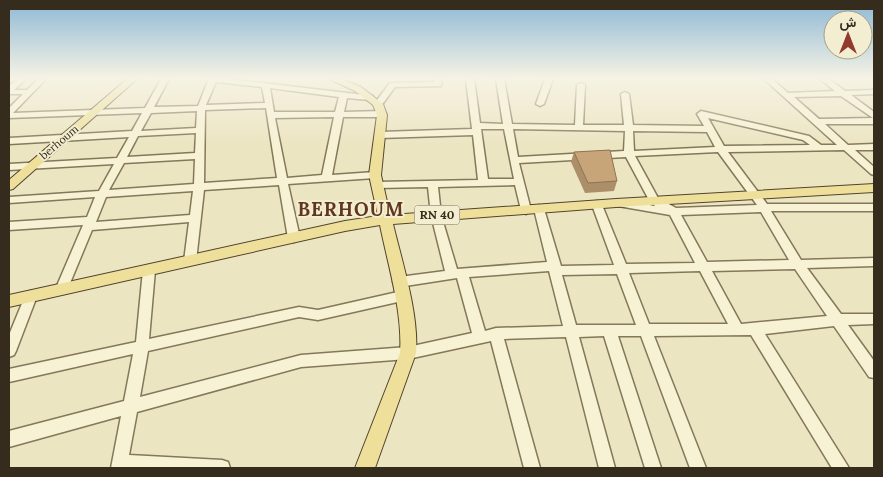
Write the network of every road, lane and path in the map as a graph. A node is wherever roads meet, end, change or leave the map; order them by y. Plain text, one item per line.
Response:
1 (21, 101) edge
2 (107, 101) edge
3 (153, 101) edge
4 (204, 101) edge
5 (268, 101) edge
6 (342, 101) edge
7 (364, 101) edge
8 (372, 101) edge
9 (379, 101) edge
10 (473, 101) edge
11 (504, 101) edge
12 (580, 101) edge
13 (626, 101) edge
14 (793, 101) edge
15 (854, 101) edge
16 (376, 105) junction
17 (201, 108) junction
18 (148, 110) junction
19 (270, 110) junction
20 (95, 112) junction
21 (339, 114) junction
22 (9, 115) edge
23 (874, 116) edge
24 (874, 121) edge
25 (816, 122) junction
26 (508, 126) junction
27 (579, 127) junction
28 (629, 127) junction
29 (476, 129) junction
30 (708, 129) junction
31 (200, 130) junction
32 (134, 134) junction
33 (380, 135) junction
34 (64, 138) junction
35 (9, 141) edge
36 (818, 147) junction
37 (846, 147) junction
38 (874, 147) edge
39 (721, 149) junction
40 (629, 153) junction
41 (198, 156) junction
42 (120, 160) junction
43 (514, 160) junction
44 (32, 165) junction
45 (9, 167) edge
46 (874, 172) edge
47 (326, 179) junction
48 (376, 180) junction
49 (283, 182) junction
50 (483, 182) junction
51 (520, 182) junction
52 (433, 184) junction
53 (9, 186) edge
54 (199, 187) junction
55 (874, 188) edge
56 (102, 194) junction
57 (756, 195) junction
58 (9, 200) edge
59 (654, 200) junction
60 (616, 203) junction
61 (597, 205) junction
62 (874, 207) edge
63 (763, 208) junction
64 (532, 209) junction
65 (674, 212) junction
66 (436, 215) junction
67 (195, 218) junction
68 (385, 220) junction
69 (90, 223) junction
70 (9, 226) edge
71 (294, 238) junction
72 (190, 261) junction
73 (874, 262) edge
74 (797, 263) junction
75 (705, 268) junction
76 (556, 269) junction
77 (620, 269) junction
78 (149, 270) junction
79 (457, 273) junction
80 (62, 288) junction
81 (401, 289) junction
82 (31, 296) junction
83 (9, 301) edge
84 (874, 319) edge
85 (838, 320) junction
86 (738, 328) junction
87 (755, 329) junction
88 (609, 330) junction
89 (646, 330) junction
90 (570, 331) junction
91 (496, 334) junction
92 (480, 337) junction
93 (142, 345) junction
94 (9, 351) edge
95 (408, 353) junction
96 (874, 372) edge
97 (9, 375) edge
98 (132, 406) junction
99 (9, 439) edge
100 (119, 466) edge
101 (222, 468) edge
102 (364, 468) edge
103 (532, 468) edge
104 (607, 468) edge
105 (653, 468) edge
106 (698, 468) edge
107 (841, 468) edge

1 - 22 street
2 - 20 main road, berhoum
3 - 18 street
4 - 17 street
5 - 19 street
6 - 21 street
7 - 16 street
8 - 16 main road
9 - 16 street
10 - 29 street
11 - 26 street
12 - 27 street
13 - 28 street
14 - 25 street
15 - 23 street
16 - 21 street
16 - 33 main road
17 - 18 street
17 - 19 street
17 - 31 street
18 - 20 street
18 - 32 street
19 - 21 street
19 - 49 street
20 - 22 street
20 - 34 main road, berhoum
21 - 47 street
24 - 25 street
25 - 37 street
26 - 27 street
26 - 29 street
26 - 43 street
27 - 28 street
28 - 30 street
28 - 40 street
29 - 33 street
29 - 50 street
30 - 36 street
30 - 39 street
31 - 32 street
31 - 41 street
32 - 34 street
32 - 42 street
33 - 48 main road
34 - 35 street
34 - 44 main road, berhoum
36 - 37 street
36 - 39 street
37 - 38 street
37 - 46 street
39 - 40 street
39 - 57 street
40 - 43 street
40 - 59 street
41 - 42 street
41 - 54 street
42 - 44 street
42 - 56 street
43 - 51 street
44 - 45 street
44 - 53 main road, berhoum
47 - 48 street
47 - 49 street
48 - 52 street
48 - 68 main road
49 - 54 street
49 - 71 street
50 - 51 street
50 - 52 street
51 - 64 street
52 - 66 street
54 - 56 street
54 - 67 street
55 - 57 main road, RN 40
56 - 58 street
56 - 69 street
57 - 59 main road, RN 40
57 - 63 street
59 - 60 main road, RN 40
59 - 65 street
60 - 61 main road, RN 40
60 - 65 street
61 - 64 main road, RN 40
61 - 77 street
62 - 63 street
63 - 65 street
63 - 74 street
64 - 66 main road, RN 40
64 - 76 street
65 - 75 street
66 - 68 main road, RN 40
66 - 79 street
67 - 69 street
67 - 72 street
68 - 71 main road, RN 40
68 - 81 main road
69 - 70 street
69 - 80 street
71 - 72 main road, RN 40
72 - 78 main road, RN 40
73 - 74 street
74 - 75 street
74 - 85 street
75 - 77 street
75 - 86 street
76 - 77 street
76 - 79 street
76 - 90 street
77 - 89 street
78 - 80 main road, RN 40
78 - 93 street
79 - 81 street
79 - 92 street
80 - 82 main road, RN 40
81 - 93 street
81 - 95 main road
82 - 83 main road, RN 40
82 - 94 street
84 - 85 street
85 - 87 street
85 - 96 street
86 - 87 street
86 - 89 street
87 - 107 street
88 - 89 street
88 - 90 street
88 - 105 street
89 - 106 street
90 - 91 street
90 - 104 street
91 - 92 street
91 - 103 street
92 - 95 street
93 - 97 street
93 - 98 street
95 - 98 street
95 - 102 main road
98 - 99 street
98 - 100 street
100 - 101 street

